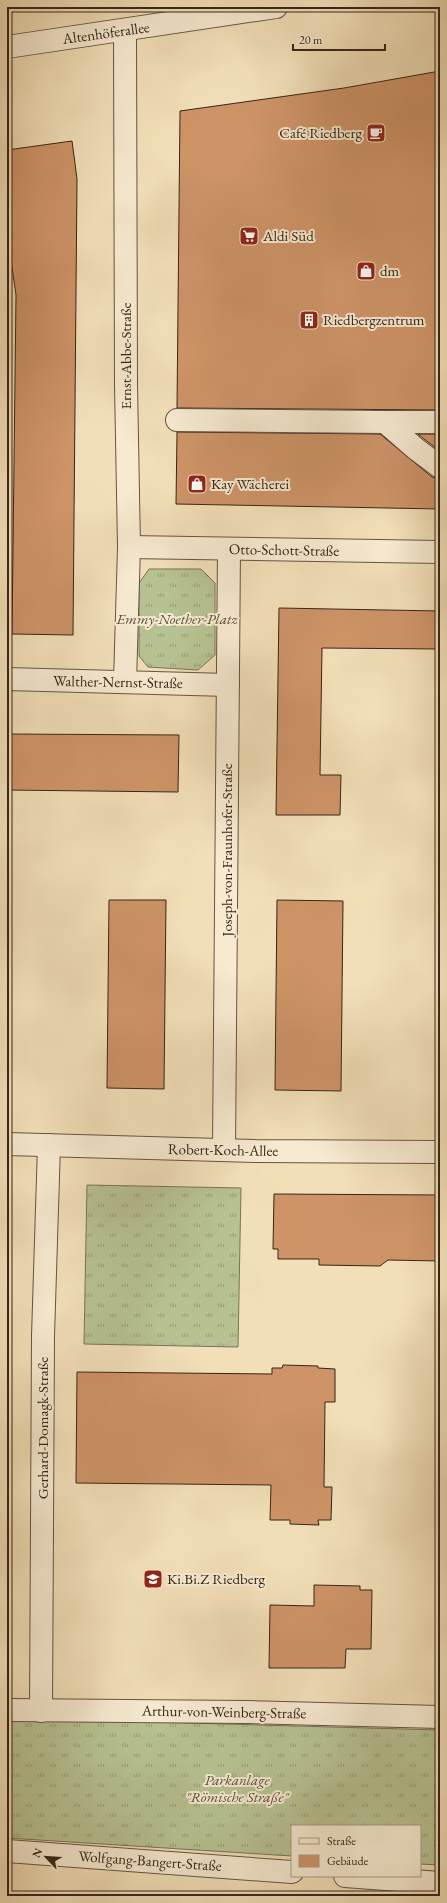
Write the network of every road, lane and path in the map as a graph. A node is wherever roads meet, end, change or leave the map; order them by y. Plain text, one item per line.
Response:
1 (276, 7) edge
2 (125, 30) junction
3 (7, 47) edge
4 (176, 420) dead end
5 (386, 422) junction
6 (440, 422) edge
7 (440, 466) edge
8 (129, 547) junction
9 (229, 549) junction
10 (440, 552) edge
11 (7, 679) edge
12 (125, 682) junction
13 (228, 685) junction
14 (7, 1144) edge
15 (49, 1145) junction
16 (224, 1150) junction
17 (440, 1152) edge
18 (7, 1710) edge
19 (41, 1711) junction
20 (440, 1716) edge
21 (7, 1851) edge
22 (291, 1872) edge
23 (359, 1877) edge
24 (440, 1883) edge

1 - 2 street, Altenhöferallee
2 - 3 street, Altenhöferallee
2 - 8 street, Ernst-Abbe-Straße
4 - 5 street
5 - 6 street
5 - 7 street
8 - 9 street, Otto-Schott-Straße
8 - 12 street, Ernst-Abbe-Straße
9 - 10 street, Otto-Schott-Straße
9 - 13 street, Joseph-von-Fraunhofer-Straße
11 - 12 street, Walther-Nernst-Straße
12 - 13 street, Walther-Nernst-Straße
13 - 16 street, Joseph-von-Fraunhofer-Straße
14 - 15 street, Robert-Koch-Allee
15 - 16 street, Robert-Koch-Allee
15 - 19 street, Gerhard-Domagk-Straße
16 - 17 street, Robert-Koch-Allee
18 - 19 street, Arthur-von-Weinberg-Straße
19 - 20 street, Arthur-von-Weinberg-Straße
21 - 22 street, Wolfgang-Bangert-Straße
23 - 24 street

